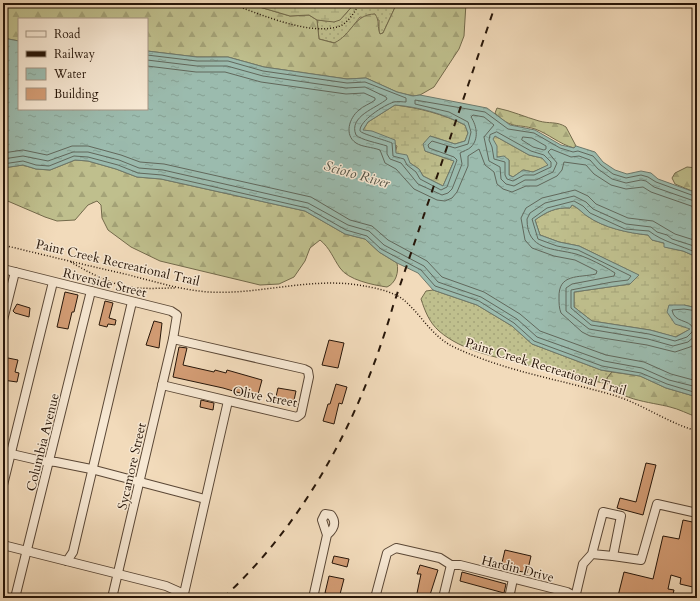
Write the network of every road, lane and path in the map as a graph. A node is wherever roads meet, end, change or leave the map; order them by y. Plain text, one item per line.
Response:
1 (229, 3) edge
2 (360, 3) edge
3 (3, 245) edge
4 (69, 261) junction
5 (3, 269) edge
6 (15, 272) junction
7 (53, 282) junction
8 (178, 288) junction
9 (91, 291) junction
10 (132, 302) junction
11 (3, 320) edge
12 (173, 339) junction
13 (162, 384) junction
14 (228, 401) junction
15 (697, 431) edge
16 (7, 453) edge
17 (49, 462) junction
18 (91, 469) junction
19 (140, 481) junction
20 (3, 485) edge
21 (205, 498) junction
22 (697, 513) edge
23 (327, 535) dead end
24 (3, 545) edge
25 (27, 551) junction
26 (592, 554) junction
27 (613, 556) junction
28 (67, 561) junction
29 (451, 565) junction
30 (118, 574) junction
31 (513, 579) junction
32 (184, 596) edge
33 (15, 598) edge
34 (112, 598) edge
35 (313, 598) edge
36 (375, 598) edge
37 (443, 598) edge
38 (508, 598) edge
39 (576, 598) edge

1 - 2 path
3 - 4 path, Paint Creek Recreational Trail
4 - 8 path, Paint Creek Recreational Trail
4 - 8 path
5 - 6 street, Riverside Street
6 - 7 street, Riverside Street
6 - 11 street
7 - 9 street, Riverside Street
7 - 16 street
8 - 15 path, Paint Creek Recreational Trail
9 - 10 street, Riverside Street
9 - 17 street, Columbia Avenue
10 - 12 street, Riverside Street
10 - 18 street
12 - 13 street, Sycamore Street
12 - 14 street, Olive Street
13 - 14 street, Olive Street
13 - 19 street, Sycamore Street
14 - 21 street
16 - 17 street
16 - 20 street
17 - 18 street
17 - 25 street, Columbia Avenue
18 - 19 street
18 - 28 street
19 - 21 street
19 - 30 street, Sycamore Street
21 - 32 street
22 - 27 street
23 - 35 street
24 - 25 street
25 - 28 street
25 - 33 street, Columbia Avenue
26 - 27 street
26 - 27 street
26 - 39 street
28 - 30 street
29 - 31 street, Hardin Drive
29 - 36 street, Hardin Drive
29 - 37 street
30 - 32 street
30 - 34 street, Sycamore Street
31 - 38 street
31 - 39 street, Hardin Drive

